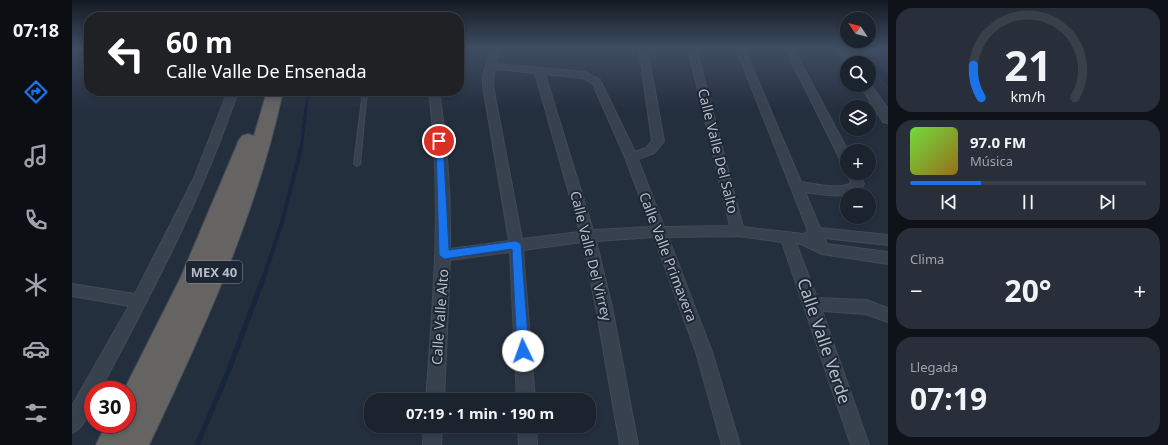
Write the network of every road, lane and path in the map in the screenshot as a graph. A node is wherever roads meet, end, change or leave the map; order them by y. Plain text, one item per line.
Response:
1 (490, 69) edge
2 (518, 69) edge
3 (646, 69) edge
4 (697, 69) edge
5 (748, 69) edge
6 (800, 69) edge
7 (540, 71) junction
8 (871, 92) edge
9 (231, 96) edge
10 (261, 96) edge
11 (274, 96) edge
12 (364, 96) edge
13 (435, 96) edge
14 (888, 119) edge
15 (840, 147) edge
16 (631, 157) junction
17 (357, 164) dead end
18 (856, 180) edge
19 (796, 186) junction
20 (738, 231) junction
21 (657, 232) junction
22 (588, 236) junction
23 (809, 236) junction
24 (787, 237) junction
25 (888, 240) edge
26 (516, 244) junction
27 (444, 255) junction
28 (888, 258) edge
29 (72, 290) edge
30 (138, 301) junction
31 (812, 304) junction
32 (888, 315) edge
33 (435, 393) edge
34 (526, 393) edge
35 (136, 396) edge
36 (72, 424) edge
37 (117, 433) edge
38 (433, 433) edge
39 (527, 433) edge
40 (111, 445) edge
41 (134, 445) edge
42 (432, 445) edge
43 (528, 445) edge
44 (630, 445) edge
45 (731, 445) edge
46 (860, 445) edge

1 - 26 street
2 - 7 street
3 - 16 street
4 - 20 street, Calle Valle Del Salto
5 - 19 street
6 - 15 street
7 - 16 street, Calle Valle Primavera
7 - 22 street, Calle Valle Del Virrey
8 - 14 street
9 - 30 street
10 - 35 highway, MEX 40
11 - 41 highway, MEX 40
12 - 17 lane
13 - 27 street, Calle Valle Alto
16 - 21 street, Calle Valle Primavera
18 - 19 street
19 - 23 street
20 - 21 street
20 - 24 street
21 - 22 street
21 - 45 street, Calle Valle Primavera
22 - 26 street
22 - 44 street, Calle Valle Del Virrey
23 - 24 street
23 - 25 street
23 - 28 street
24 - 31 street, Calle Valle Verde
26 - 27 street
26 - 34 street
27 - 33 street, Calle Valle Alto
29 - 30 street
30 - 36 street
31 - 32 street
31 - 46 street, Calle Valle Verde
37 - 40 highway
38 - 42 street
39 - 43 street

